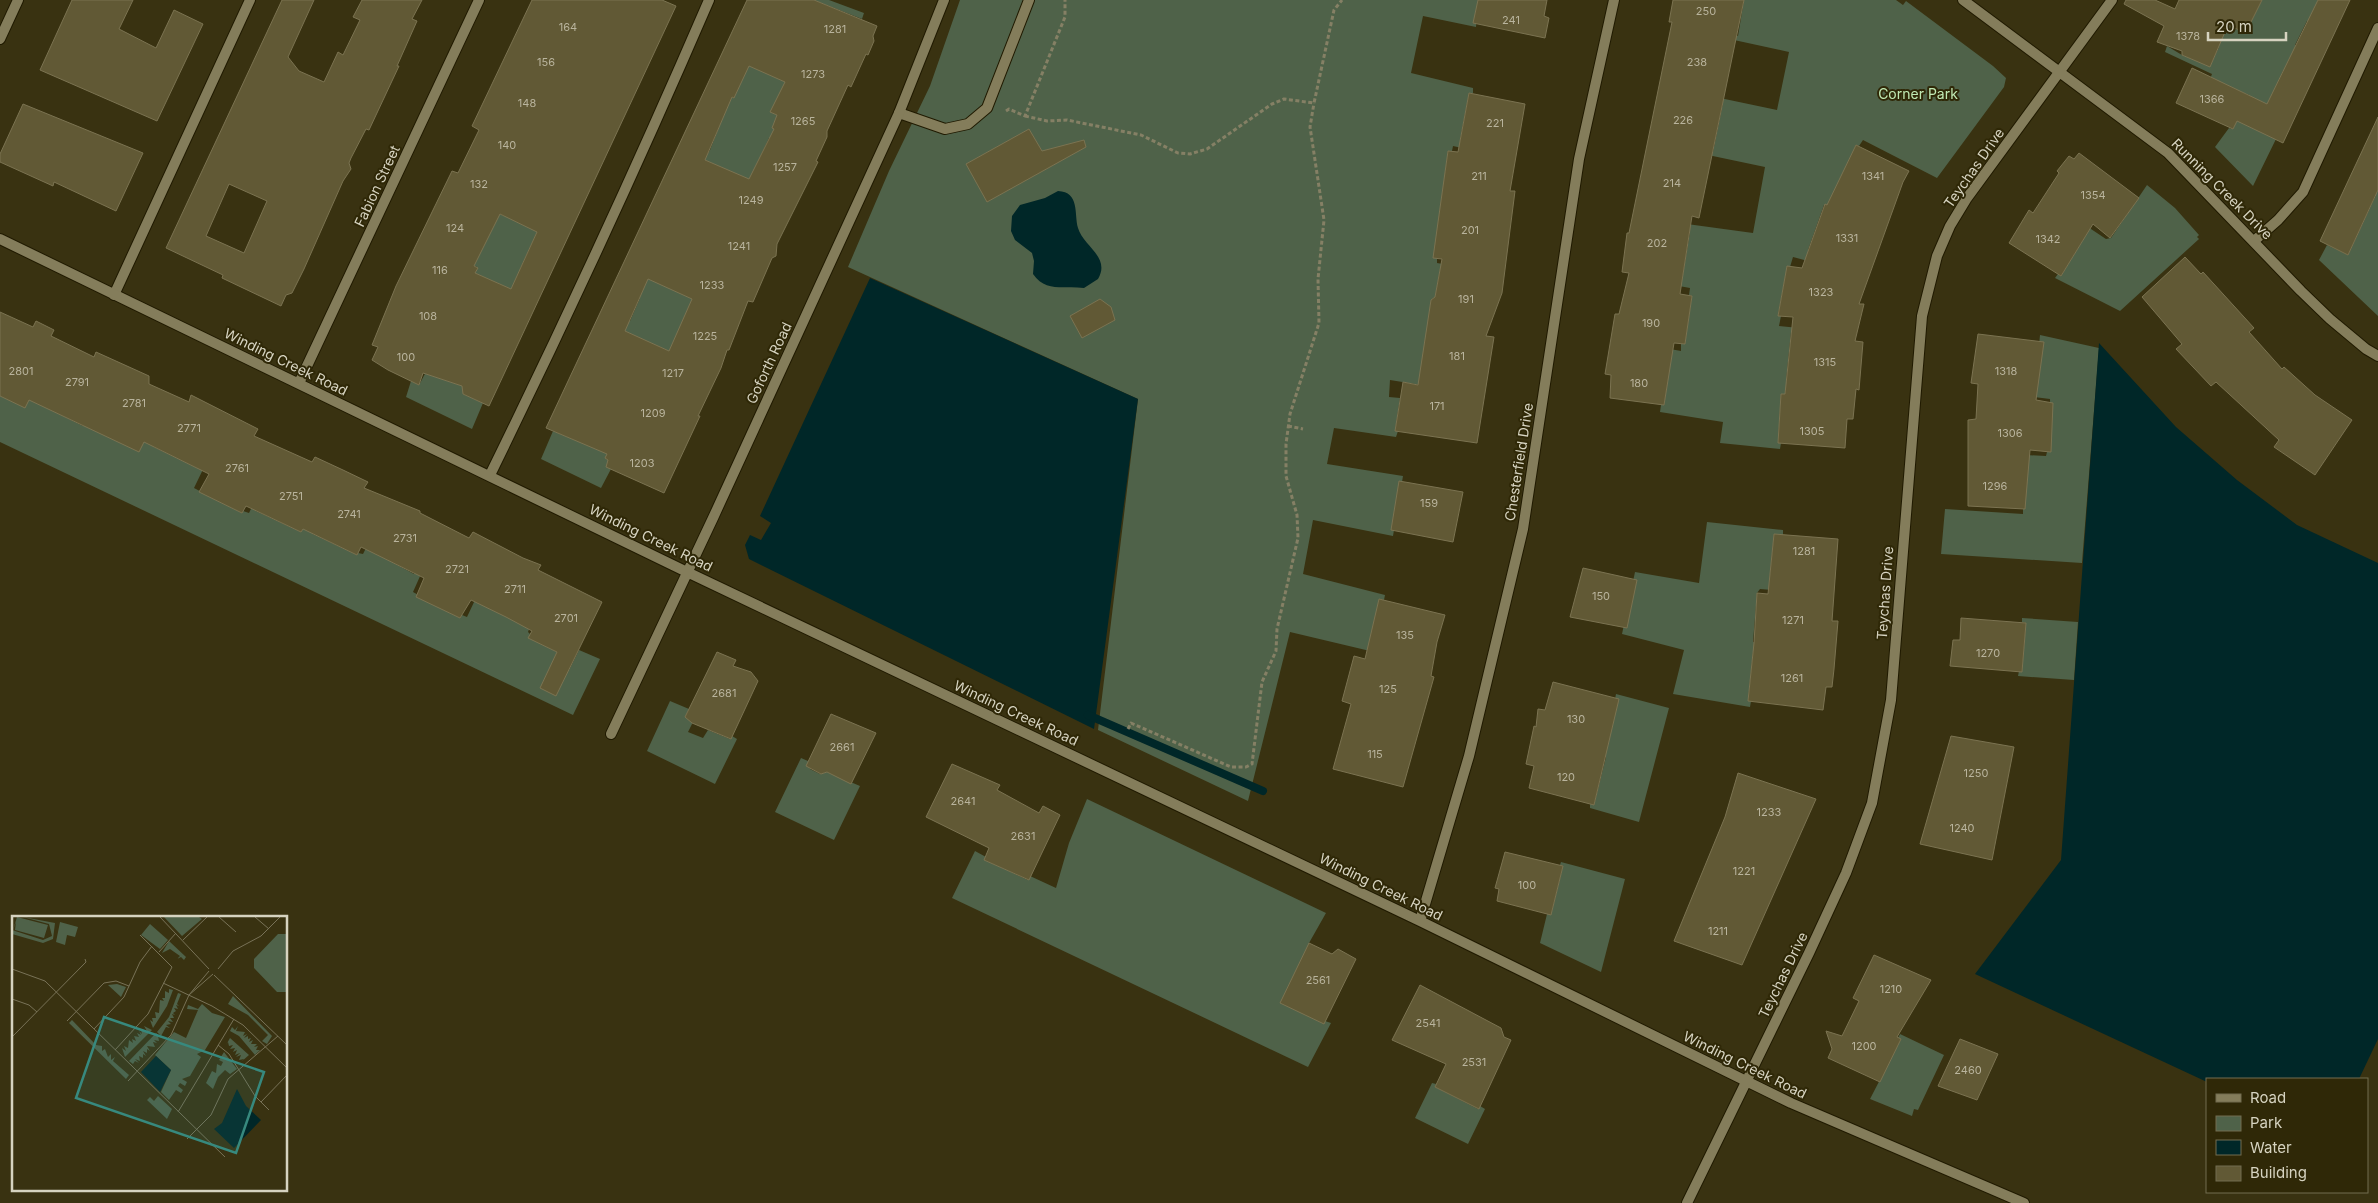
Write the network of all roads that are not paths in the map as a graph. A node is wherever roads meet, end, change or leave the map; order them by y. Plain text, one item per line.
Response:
1 (18, 0) edge
2 (250, 0) edge
3 (479, 0) edge
4 (709, 0) edge
5 (944, 0) edge
6 (1029, 0) edge
7 (1614, 0) edge
8 (1963, 0) edge
9 (2112, 0) edge
10 (2378, 28) edge
11 (0, 39) edge
12 (2061, 72) junction
13 (899, 113) junction
14 (0, 239) edge
15 (2254, 241) junction
16 (114, 295) junction
17 (2378, 356) edge
18 (299, 383) junction
19 (490, 475) junction
20 (687, 572) junction
21 (611, 734) dead end
22 (1420, 921) junction
23 (1746, 1082) junction
24 (1687, 1203) edge
25 (2024, 1203) edge

1 - 11 street
2 - 16 street
3 - 18 street, Fabion Street
4 - 19 street
5 - 13 street, Goforth Road
6 - 13 street
7 - 22 street, Chesterfield Drive
8 - 12 street, Running Creek Drive
9 - 12 street, Teychas Drive
10 - 15 street
12 - 15 street, Running Creek Drive
12 - 23 street, Teychas Drive
13 - 20 street, Goforth Road
14 - 16 street, Winding Creek Road
15 - 17 street, Running Creek Drive
16 - 18 street, Winding Creek Road
18 - 19 street, Winding Creek Road
19 - 20 street, Winding Creek Road
20 - 21 street, Goforth Road
20 - 22 street, Winding Creek Road
22 - 23 street, Winding Creek Road
23 - 24 street, Teychas Drive
23 - 25 street, Winding Creek Road

